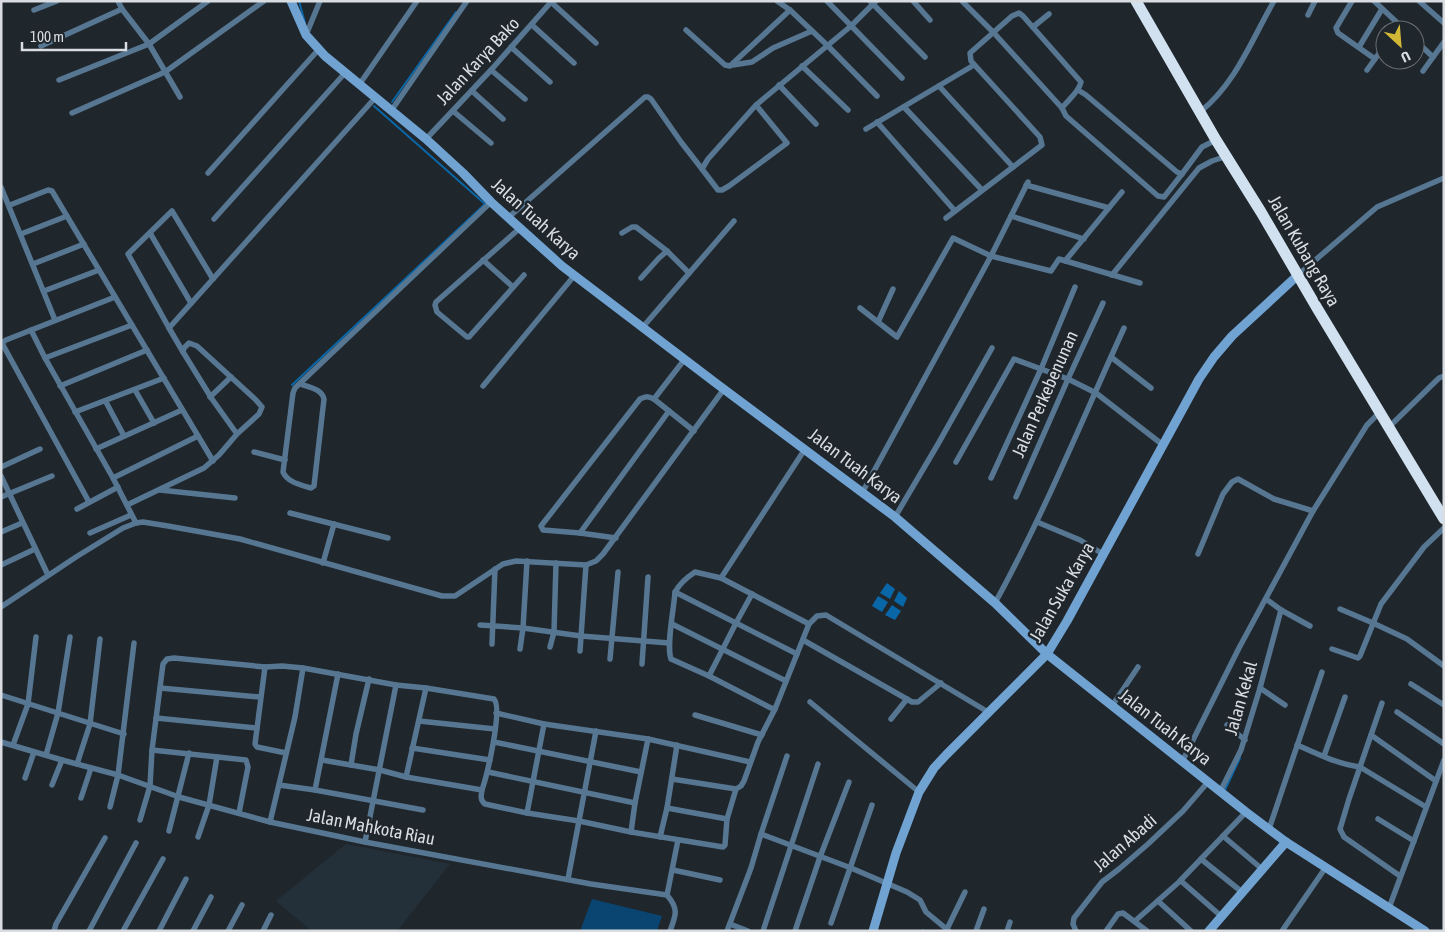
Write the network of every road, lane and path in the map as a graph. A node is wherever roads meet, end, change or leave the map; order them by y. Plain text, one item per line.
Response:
1 (57, 1) edge
2 (118, 1) edge
3 (208, 1) edge
4 (264, 1) edge
5 (291, 1) edge
6 (320, 1) edge
7 (417, 1) edge
8 (467, 1) edge
9 (777, 1) edge
10 (827, 1) edge
11 (913, 1) edge
12 (962, 1) edge
13 (1136, 1) edge
14 (1274, 1) edge
15 (1315, 1) edge
16 (1352, 1) edge
17 (1374, 1) edge
18 (1419, 1) edge
19 (552, 2) edge
20 (873, 2) edge
21 (122, 9) junction
22 (1382, 9) junction
23 (34, 10) dead end
24 (790, 10) junction
25 (1049, 14) dead end
26 (1308, 15) dead end
27 (930, 20) dead end
28 (1391, 20) edge
29 (1444, 23) edge
30 (532, 24) junction
31 (852, 26) junction
32 (1033, 27) junction
33 (686, 30) dead end
34 (812, 31) junction
35 (994, 33) junction
36 (306, 35) junction
37 (1444, 42) edge
38 (596, 43) dead end
39 (148, 44) junction
40 (828, 45) junction
41 (40, 46) dead end
42 (511, 47) junction
43 (1359, 47) junction
44 (319, 49) junction
45 (1425, 49) edge
46 (926, 57) dead end
47 (1434, 57) junction
48 (1375, 58) joint
49 (574, 63) dead end
50 (732, 65) junction
51 (974, 65) junction
52 (802, 66) junction
53 (491, 70) junction
54 (1367, 70) dead end
55 (1423, 71) dead end
56 (165, 72) junction
57 (346, 73) junction
58 (902, 78) dead end
59 (59, 80) dead end
60 (550, 82) dead end
61 (359, 85) junction
62 (780, 85) junction
63 (939, 86) junction
64 (1078, 90) junction
65 (472, 91) junction
66 (877, 96) dead end
67 (180, 97) dead end
68 (375, 98) junction
69 (525, 99) dead end
70 (756, 105) junction
71 (904, 107) junction
72 (1062, 108) junction
73 (848, 110) dead end
74 (391, 111) junction
75 (453, 111) junction
76 (1200, 112) junction
77 (72, 113) dead end
78 (503, 119) dead end
79 (877, 122) junction
80 (816, 124) dead end
81 (866, 129) dead end
82 (426, 139) junction
83 (1216, 140) junction
84 (491, 143) dead end
85 (1227, 156) junction
86 (1013, 167) junction
87 (702, 169) junction
88 (208, 173) dead end
89 (1182, 174) junction
90 (1444, 178) edge
91 (1, 187) edge
92 (982, 190) junction
93 (1122, 192) dead end
94 (491, 202) junction
95 (10, 205) junction
96 (1109, 208) junction
97 (955, 211) junction
98 (67, 216) junction
99 (1011, 216) junction
100 (508, 218) junction
101 (946, 218) dead end
102 (214, 219) dead end
103 (734, 221) dead end
104 (520, 228) junction
105 (150, 233) junction
106 (622, 233) dead end
107 (21, 234) junction
108 (1084, 238) junction
109 (84, 244) junction
110 (667, 251) junction
111 (991, 256) junction
112 (483, 260) junction
113 (1065, 261) junction
114 (33, 264) junction
115 (99, 270) junction
116 (689, 273) junction
117 (524, 275) dead end
118 (1112, 275) junction
119 (574, 276) junction
120 (1298, 276) junction
121 (640, 278) dead end
122 (213, 279) junction
123 (1140, 283) dead end
124 (513, 287) junction
125 (1075, 287) dead end
126 (893, 289) dead end
127 (44, 291) junction
128 (115, 296) junction
129 (1103, 303) dead end
130 (191, 304) junction
131 (860, 308) dead end
132 (55, 320) junction
133 (878, 322) junction
134 (132, 324) junction
135 (169, 328) junction
136 (642, 328) junction
137 (1124, 328) dead end
138 (31, 330) junction
139 (992, 348) dead end
140 (147, 350) junction
141 (184, 352) junction
142 (1111, 357) junction
143 (45, 358) junction
144 (684, 360) junction
145 (1041, 369) junction
146 (1444, 376) edge
147 (230, 377) junction
148 (164, 378) junction
149 (1068, 378) junction
150 (300, 384) junction
151 (60, 386) junction
152 (483, 386) dead end
153 (1152, 388) dead end
154 (724, 389) junction
155 (135, 390) junction
156 (1096, 393) junction
157 (210, 397) junction
158 (654, 399) junction
159 (106, 402) junction
160 (182, 410) junction
161 (669, 411) junction
162 (75, 412) junction
163 (1380, 412) junction
164 (154, 423) junction
165 (1389, 427) junction
166 (694, 431) junction
167 (237, 434) junction
168 (124, 436) junction
169 (198, 436) junction
170 (1163, 445) junction
171 (40, 449) dead end
172 (96, 449) junction
173 (805, 449) junction
174 (254, 452) dead end
175 (285, 460) junction
176 (213, 462) junction
177 (956, 462) dead end
178 (1, 467) edge
179 (1, 476) edge
180 (52, 476) dead end
181 (112, 478) junction
182 (991, 478) dead end
183 (118, 488) junction
184 (159, 490) junction
185 (862, 493) junction
186 (9, 494) junction
187 (1, 497) edge
188 (1016, 497) dead end
189 (235, 498) dead end
190 (89, 502) junction
191 (127, 506) junction
192 (77, 509) dead end
193 (1313, 511) junction
194 (290, 513) dead end
195 (131, 515) junction
196 (895, 517) junction
197 (1444, 518) edge
198 (1037, 522) junction
199 (22, 523) junction
200 (136, 523) junction
201 (334, 524) junction
202 (1444, 528) edge
203 (1, 532) edge
204 (580, 533) junction
205 (90, 534) dead end
206 (388, 538) dead end
207 (616, 538) junction
208 (35, 549) junction
209 (1103, 554) junction
210 (1198, 554) dead end
211 (528, 560) junction
212 (323, 563) junction
213 (556, 563) junction
214 (1, 565) edge
215 (586, 565) junction
216 (495, 570) junction
217 (618, 572) dead end
218 (48, 575) junction
219 (648, 577) dead end
220 (720, 578) junction
221 (675, 592) junction
222 (752, 594) junction
223 (1266, 599) junction
224 (995, 603) junction
225 (1, 607) edge
226 (1281, 610) junction
227 (1340, 610) dead end
228 (736, 622) junction
229 (1373, 623) junction
230 (480, 624) dead end
231 (672, 624) junction
232 (809, 624) junction
233 (493, 625) junction
234 (1310, 626) dead end
235 (523, 628) junction
236 (554, 632) junction
237 (581, 636) junction
238 (36, 637) dead end
239 (70, 637) dead end
240 (613, 638) junction
241 (100, 639) dead end
242 (803, 640) junction
243 (644, 641) junction
244 (134, 643) dead end
245 (669, 643) junction
246 (492, 644) dead end
247 (550, 646) dead end
248 (520, 649) dead end
249 (1332, 649) dead end
250 (723, 650) junction
251 (580, 652) dead end
252 (798, 654) junction
253 (1047, 654) junction
254 (610, 659) dead end
255 (642, 664) dead end
256 (1444, 666) edge
257 (265, 667) junction
258 (1138, 667) dead end
259 (303, 668) junction
260 (1322, 672) dead end
261 (338, 674) junction
262 (710, 676) junction
263 (369, 679) junction
264 (786, 681) junction
265 (941, 683) junction
266 (1411, 684) dead end
267 (396, 685) junction
268 (160, 688) junction
269 (426, 688) junction
270 (1260, 688) junction
271 (1, 695) edge
272 (260, 697) junction
273 (1345, 697) dead end
274 (907, 699) junction
275 (810, 702) dead end
276 (1382, 703) dead end
277 (28, 704) junction
278 (1285, 705) dead end
279 (1444, 705) edge
280 (1112, 706) junction
281 (775, 709) junction
282 (988, 712) junction
283 (1397, 712) dead end
284 (58, 713) junction
285 (496, 713) junction
286 (695, 715) dead end
287 (156, 718) junction
288 (891, 719) dead end
289 (419, 721) junction
290 (90, 724) junction
291 (544, 724) junction
292 (1227, 725) dead end
293 (256, 728) junction
294 (495, 729) junction
295 (596, 731) junction
296 (124, 734) junction
297 (762, 735) junction
298 (1371, 735) junction
299 (648, 739) junction
300 (1245, 740) junction
301 (1, 742) edge
302 (494, 742) junction
303 (1444, 744) edge
304 (13, 745) junction
305 (677, 745) junction
306 (1297, 745) junction
307 (412, 748) junction
308 (152, 750) junction
309 (34, 752) junction
310 (539, 752) junction
311 (189, 753) junction
312 (286, 753) junction
313 (46, 755) junction
314 (787, 756) dead end
315 (1324, 756) junction
316 (217, 758) junction
317 (62, 760) junction
318 (322, 760) junction
319 (490, 760) junction
320 (1444, 760) edge
321 (590, 761) junction
322 (750, 762) junction
323 (1182, 762) junction
324 (77, 764) junction
325 (818, 764) dead end
326 (351, 765) junction
327 (1360, 767) junction
328 (91, 768) junction
329 (380, 770) junction
330 (488, 772) junction
331 (641, 772) junction
332 (118, 775) junction
333 (406, 777) junction
334 (25, 778) dead end
335 (672, 779) junction
336 (534, 781) junction
337 (1436, 781) junction
338 (850, 782) dead end
339 (1208, 782) junction
340 (52, 785) dead end
341 (150, 786) junction
342 (279, 786) junction
343 (736, 789) junction
344 (315, 790) junction
345 (482, 790) junction
346 (584, 792) junction
347 (918, 792) junction
348 (1220, 792) junction
349 (179, 797) junction
350 (81, 798) dead end
351 (373, 801) junction
352 (635, 804) junction
353 (209, 805) junction
354 (872, 805) dead end
355 (1426, 807) junction
356 (110, 808) dead end
357 (667, 808) junction
358 (422, 810) dead end
359 (1246, 812) junction
360 (527, 813) junction
361 (239, 814) junction
362 (727, 819) junction
363 (1378, 819) dead end
364 (140, 820) dead end
365 (579, 821) junction
366 (270, 822) junction
367 (1268, 829) junction
368 (169, 831) dead end
369 (631, 832) junction
370 (761, 834) junction
371 (1223, 836) junction
372 (198, 837) dead end
373 (660, 837) junction
374 (105, 838) dead end
375 (678, 840) junction
376 (1414, 841) junction
377 (365, 842) junction
378 (1286, 842) junction
379 (136, 843) dead end
380 (791, 844) junction
381 (820, 857) junction
382 (163, 859) dead end
383 (1201, 859) junction
384 (851, 868) junction
385 (1326, 868) junction
386 (1262, 869) junction
387 (673, 870) junction
388 (1400, 876) junction
389 (186, 879) dead end
390 (568, 879) junction
391 (720, 880) dead end
392 (1181, 881) junction
393 (888, 883) junction
394 (965, 892) dead end
395 (1242, 892) junction
396 (667, 895) junction
397 (211, 898) dead end
398 (1158, 901) junction
399 (242, 905) dead end
400 (1389, 908) junction
401 (984, 909) dead end
402 (271, 915) dead end
403 (1221, 916) junction
404 (1135, 921) junction
405 (1010, 922) dead end
406 (831, 923) dead end
407 (730, 924) junction
408 (948, 930) edge
409 (54, 931) edge
410 (89, 931) edge
411 (123, 931) edge
412 (159, 931) edge
413 (193, 931) edge
414 (228, 931) edge
415 (263, 931) edge
416 (670, 931) edge
417 (727, 931) edge
418 (748, 931) edge
419 (763, 931) edge
420 (795, 931) edge
421 (873, 931) edge
422 (976, 931) edge
423 (1007, 931) edge
424 (1076, 931) edge
425 (1106, 931) edge
426 (1147, 931) edge
427 (1191, 931) edge
428 (1209, 931) edge
429 (1282, 931) edge
430 (1425, 931) edge

1 - 23 street
2 - 21 street
3 - 39 street
4 - 56 street
5 - 36 main road, Jalan Tuah Karya
6 - 36 street
7 - 61 street
8 - 74 street
9 - 24 street
10 - 31 street
11 - 27 street
12 - 35 street
13 - 76 highway, Jalan Kubang Raya
14 - 76 street
15 - 26 street
16 - 43 street
17 - 22 street
18 - 29 street
19 - 30 street, Jalan Karya Bako
19 - 38 street
20 - 31 street
20 - 46 street
21 - 39 street
21 - 41 street
22 - 28 street
22 - 43 street
24 - 34 street
24 - 50 street
25 - 32 street
30 - 42 street, Jalan Karya Bako
30 - 49 street
31 - 40 street
31 - 58 street
32 - 35 street
32 - 64 street
33 - 50 street
34 - 40 street
34 - 50 street
35 - 51 street
35 - 72 street
36 - 44 main road, Jalan Tuah Karya
37 - 47 street
39 - 56 street
39 - 59 street
40 - 52 street
40 - 66 street
42 - 53 street, Jalan Karya Bako
42 - 60 street
43 - 48 street
44 - 57 main road, Jalan Tuah Karya
44 - 88 street
45 - 47 street
47 - 55 street
48 - 54 street
51 - 63 street
51 - 86 street
52 - 62 street
52 - 73 street
53 - 65 street, Jalan Karya Bako
53 - 69 street
56 - 67 street
56 - 77 street
57 - 61 main road, Jalan Tuah Karya
57 - 102 street
61 - 68 main road, Jalan Tuah Karya
62 - 70 street
62 - 80 street
63 - 71 street
63 - 86 street
64 - 72 street
64 - 89 street
65 - 75 street, Jalan Karya Bako
65 - 78 street
68 - 74 main road, Jalan Tuah Karya
68 - 122 street
70 - 87 street
70 - 87 street
71 - 79 street
71 - 92 street
72 - 89 street
74 - 82 main road, Jalan Tuah Karya
75 - 82 street, Jalan Karya Bako
75 - 84 street
76 - 83 highway, Jalan Kubang Raya
79 - 81 street
79 - 97 street
82 - 94 main road, Jalan Tuah Karya
83 - 85 highway, Jalan Kubang Raya
83 - 89 street
85 - 118 street
85 - 120 highway, Jalan Kubang Raya
86 - 92 street
87 - 100 street
90 - 120 street
91 - 95 street
92 - 97 street
93 - 96 street
94 - 100 main road, Jalan Tuah Karya
94 - 150 street
95 - 98 street
95 - 107 street
96 - 99 street
96 - 108 street
97 - 101 street
98 - 107 street
98 - 109 street
99 - 108 street
99 - 111 street
100 - 104 main road, Jalan Tuah Karya
103 - 116 street
104 - 112 street
104 - 119 main road, Jalan Tuah Karya
105 - 122 street
105 - 130 street
105 - 135 street
106 - 110 street
107 - 114 street
108 - 113 street
109 - 114 street
109 - 115 street
110 - 116 street
110 - 121 street
111 - 113 street
111 - 133 street
111 - 185 street
112 - 124 street
112 - 124 street
113 - 118 street
114 - 127 street
115 - 127 street
115 - 128 street
116 - 136 street
117 - 124 street
118 - 123 street
119 - 136 main road, Jalan Tuah Karya
119 - 152 street
120 - 163 highway, Jalan Kubang Raya
120 - 170 main road, Jalan Suka Karya
122 - 130 street
125 - 145 street
126 - 133 street
127 - 132 street
128 - 132 street
128 - 134 street
129 - 149 street, Jalan Perkebenunan
130 - 135 street
131 - 133 street
132 - 138 street
134 - 140 street
134 - 143 street
135 - 141 street
136 - 144 main road, Jalan Tuah Karya
137 - 142 street
138 - 143 street
138 - 190 street
139 - 196 street
140 - 148 street
140 - 151 street
141 - 147 street
141 - 157 street
142 - 153 street
142 - 156 street
143 - 151 street
144 - 154 main road, Jalan Tuah Karya
144 - 158 street
145 - 149 street
145 - 177 street
145 - 182 street
146 - 165 street
147 - 157 street
147 - 167 street
148 - 155 street
148 - 160 street
149 - 156 street
149 - 188 street, Jalan Perkebenunan
150 - 175 street
150 - 175 street
151 - 162 street
154 - 166 street
154 - 173 main road, Jalan Tuah Karya
155 - 159 street
155 - 164 street
156 - 170 street
156 - 198 street
157 - 167 street
158 - 161 street
158 - 204 street
159 - 162 street
159 - 168 street
160 - 164 street
160 - 169 street
161 - 166 street
161 - 204 street
162 - 172 street
163 - 165 highway, Jalan Kubang Raya
163 - 193 street
164 - 168 street
165 - 197 highway, Jalan Kubang Raya
166 - 207 street
167 - 176 street
168 - 172 street
169 - 176 street
169 - 181 street
170 - 209 main road, Jalan Suka Karya
171 - 178 street
172 - 181 street
173 - 185 main road, Jalan Tuah Karya
173 - 220 street
174 - 175 street
176 - 184 street
179 - 186 street
180 - 186 street
181 - 183 street
183 - 190 street
183 - 191 street
184 - 189 street
184 - 191 street
185 - 196 main road, Jalan Tuah Karya
186 - 187 street
186 - 199 street
190 - 192 street
191 - 195 street
193 - 210 street
193 - 223 street
194 - 201 street
195 - 200 street
195 - 205 street
196 - 224 main road, Jalan Tuah Karya
198 - 209 street
198 - 224 street
199 - 203 street
199 - 208 street
200 - 212 street
200 - 218 street
201 - 206 street
201 - 212 street
202 - 229 street
204 - 207 street
207 - 215 street
208 - 214 street
208 - 218 street
209 - 253 main road, Jalan Suka Karya
211 - 213 street
211 - 216 street
211 - 235 street
212 - 216 street
213 - 215 street
213 - 236 street
215 - 237 street
216 - 233 street
217 - 240 street
218 - 225 street
219 - 243 street
220 - 221 street
220 - 222 street
221 - 228 street
221 - 231 street
222 - 228 street
222 - 232 street
223 - 226 street
223 - 323 street
224 - 253 main road, Jalan Tuah Karya
226 - 234 street
226 - 270 street, Jalan Kekal
227 - 229 street
228 - 250 street
228 - 252 street
229 - 249 street
229 - 256 street
230 - 233 street
231 - 245 street
231 - 250 street
232 - 242 street
232 - 265 street
233 - 235 street
233 - 246 street
235 - 236 street
235 - 248 street
236 - 237 street
236 - 247 street
237 - 240 street
237 - 251 street
238 - 277 street
239 - 284 street
240 - 243 street
240 - 254 street
241 - 290 street
242 - 252 street
242 - 274 street
243 - 245 street
243 - 255 street
244 - 296 street
245 - 262 street
250 - 262 street
250 - 264 street
252 - 264 street
253 - 280 main road, Jalan Tuah Karya
253 - 282 main road, Jalan Suka Karya
257 - 259 street
257 - 268 street
257 - 272 street
258 - 280 street
259 - 261 street
259 - 312 street
260 - 306 street
261 - 263 street
261 - 318 street
262 - 281 street
263 - 267 street
263 - 326 street
264 - 281 street
265 - 274 street
265 - 282 street
266 - 279 street
267 - 269 street
267 - 329 street
268 - 272 street
268 - 287 street
269 - 285 street
269 - 289 street
270 - 278 street
270 - 300 street, Jalan Kekal
271 - 277 street
272 - 293 street
273 - 315 street
274 - 288 street
275 - 347 street
276 - 298 street
277 - 284 street
277 - 304 street
280 - 323 main road, Jalan Tuah Karya
281 - 297 street
282 - 347 main road, Jalan Suka Karya
283 - 303 street
284 - 290 street
284 - 313 street
285 - 291 street
285 - 294 street
286 - 297 street
287 - 293 street
287 - 308 street
289 - 294 street
289 - 307 street
290 - 296 street
290 - 324 street
291 - 295 street
291 - 310 street
292 - 300 street
293 - 312 street
294 - 302 street
295 - 299 street
295 - 321 street
296 - 332 street
297 - 322 street
298 - 327 street
298 - 337 street
299 - 305 street
299 - 331 street
300 - 348 street, Jalan Kekal
301 - 304 street, Jalan Mahkota Riau
302 - 310 street
302 - 319 street
304 - 309 street, Jalan Mahkota Riau
305 - 322 street
305 - 335 street
306 - 315 street
306 - 367 street
307 - 319 street
307 - 333 street
308 - 311 street
308 - 341 street
309 - 313 street, Jalan Mahkota Riau
309 - 334 street
310 - 321 street
310 - 336 street
311 - 316 street
311 - 349 street
312 - 342 street
313 - 317 street, Jalan Mahkota Riau
314 - 370 street
315 - 327 street
316 - 353 street
316 - 361 street
317 - 324 street, Jalan Mahkota Riau
317 - 340 street
318 - 326 street
318 - 344 street
319 - 330 street
320 - 337 street
321 - 331 street
321 - 346 street
322 - 343 street
323 - 339 main road, Jalan Tuah Karya
324 - 328 street, Jalan Mahkota Riau
325 - 380 street
326 - 329 street
327 - 355 street
327 - 388 street
328 - 332 street, Jalan Mahkota Riau
328 - 350 street
329 - 333 street
329 - 351 street
330 - 336 street
330 - 345 street
331 - 352 street
332 - 341 street, Jalan Mahkota Riau
332 - 356 street
333 - 345 street
335 - 343 street
335 - 357 street
336 - 346 street
336 - 360 street
337 - 355 street
338 - 381 street
339 - 348 main road, Jalan Tuah Karya
339 - 424 street, Jalan Abadi
341 - 349 street, Jalan Mahkota Riau
341 - 364 street
342 - 344 street
342 - 366 street
343 - 362 street
344 - 351 street
345 - 360 street
346 - 352 street
346 - 365 street
347 - 393 main road, Jalan Suka Karya
348 - 359 main road, Jalan Tuah Karya
349 - 353 street, Jalan Mahkota Riau
349 - 368 street
351 - 358 street
351 - 377 street
352 - 369 street
353 - 361 street, Jalan Mahkota Riau
353 - 372 street
354 - 384 street
355 - 376 street
357 - 362 street
357 - 373 street
359 - 367 main road, Jalan Tuah Karya
359 - 371 street
360 - 365 street
361 - 366 street, Jalan Mahkota Riau
362 - 375 street
363 - 376 street
365 - 369 street
365 - 390 street
366 - 377 street, Jalan Mahkota Riau
367 - 378 main road, Jalan Tuah Karya
369 - 373 street
370 - 380 street
370 - 407 street
371 - 383 street
371 - 386 street
373 - 375 street
374 - 409 street
375 - 387 street
376 - 388 street
377 - 390 street, Jalan Mahkota Riau
378 - 385 main road, Jalan Tuah Karya
378 - 386 main road
379 - 410 street
380 - 381 street
380 - 419 street
381 - 384 street
381 - 420 street
382 - 411 street
383 - 392 street
383 - 395 street
384 - 393 street
384 - 406 street
385 - 400 main road, Jalan Tuah Karya
385 - 429 street
386 - 395 main road
387 - 391 street
387 - 396 street
388 - 400 street
389 - 412 street
390 - 396 street, Jalan Mahkota Riau
392 - 398 street
392 - 403 street
393 - 408 street
393 - 421 main road, Jalan Suka Karya
394 - 408 street
395 - 403 main road
396 - 416 street
397 - 413 street
398 - 404 street
398 - 427 street
399 - 414 street
400 - 430 main road, Jalan Tuah Karya
401 - 422 street
402 - 415 street
403 - 428 main road
404 - 425 street
404 - 426 street
405 - 423 street
407 - 417 street
407 - 418 street

